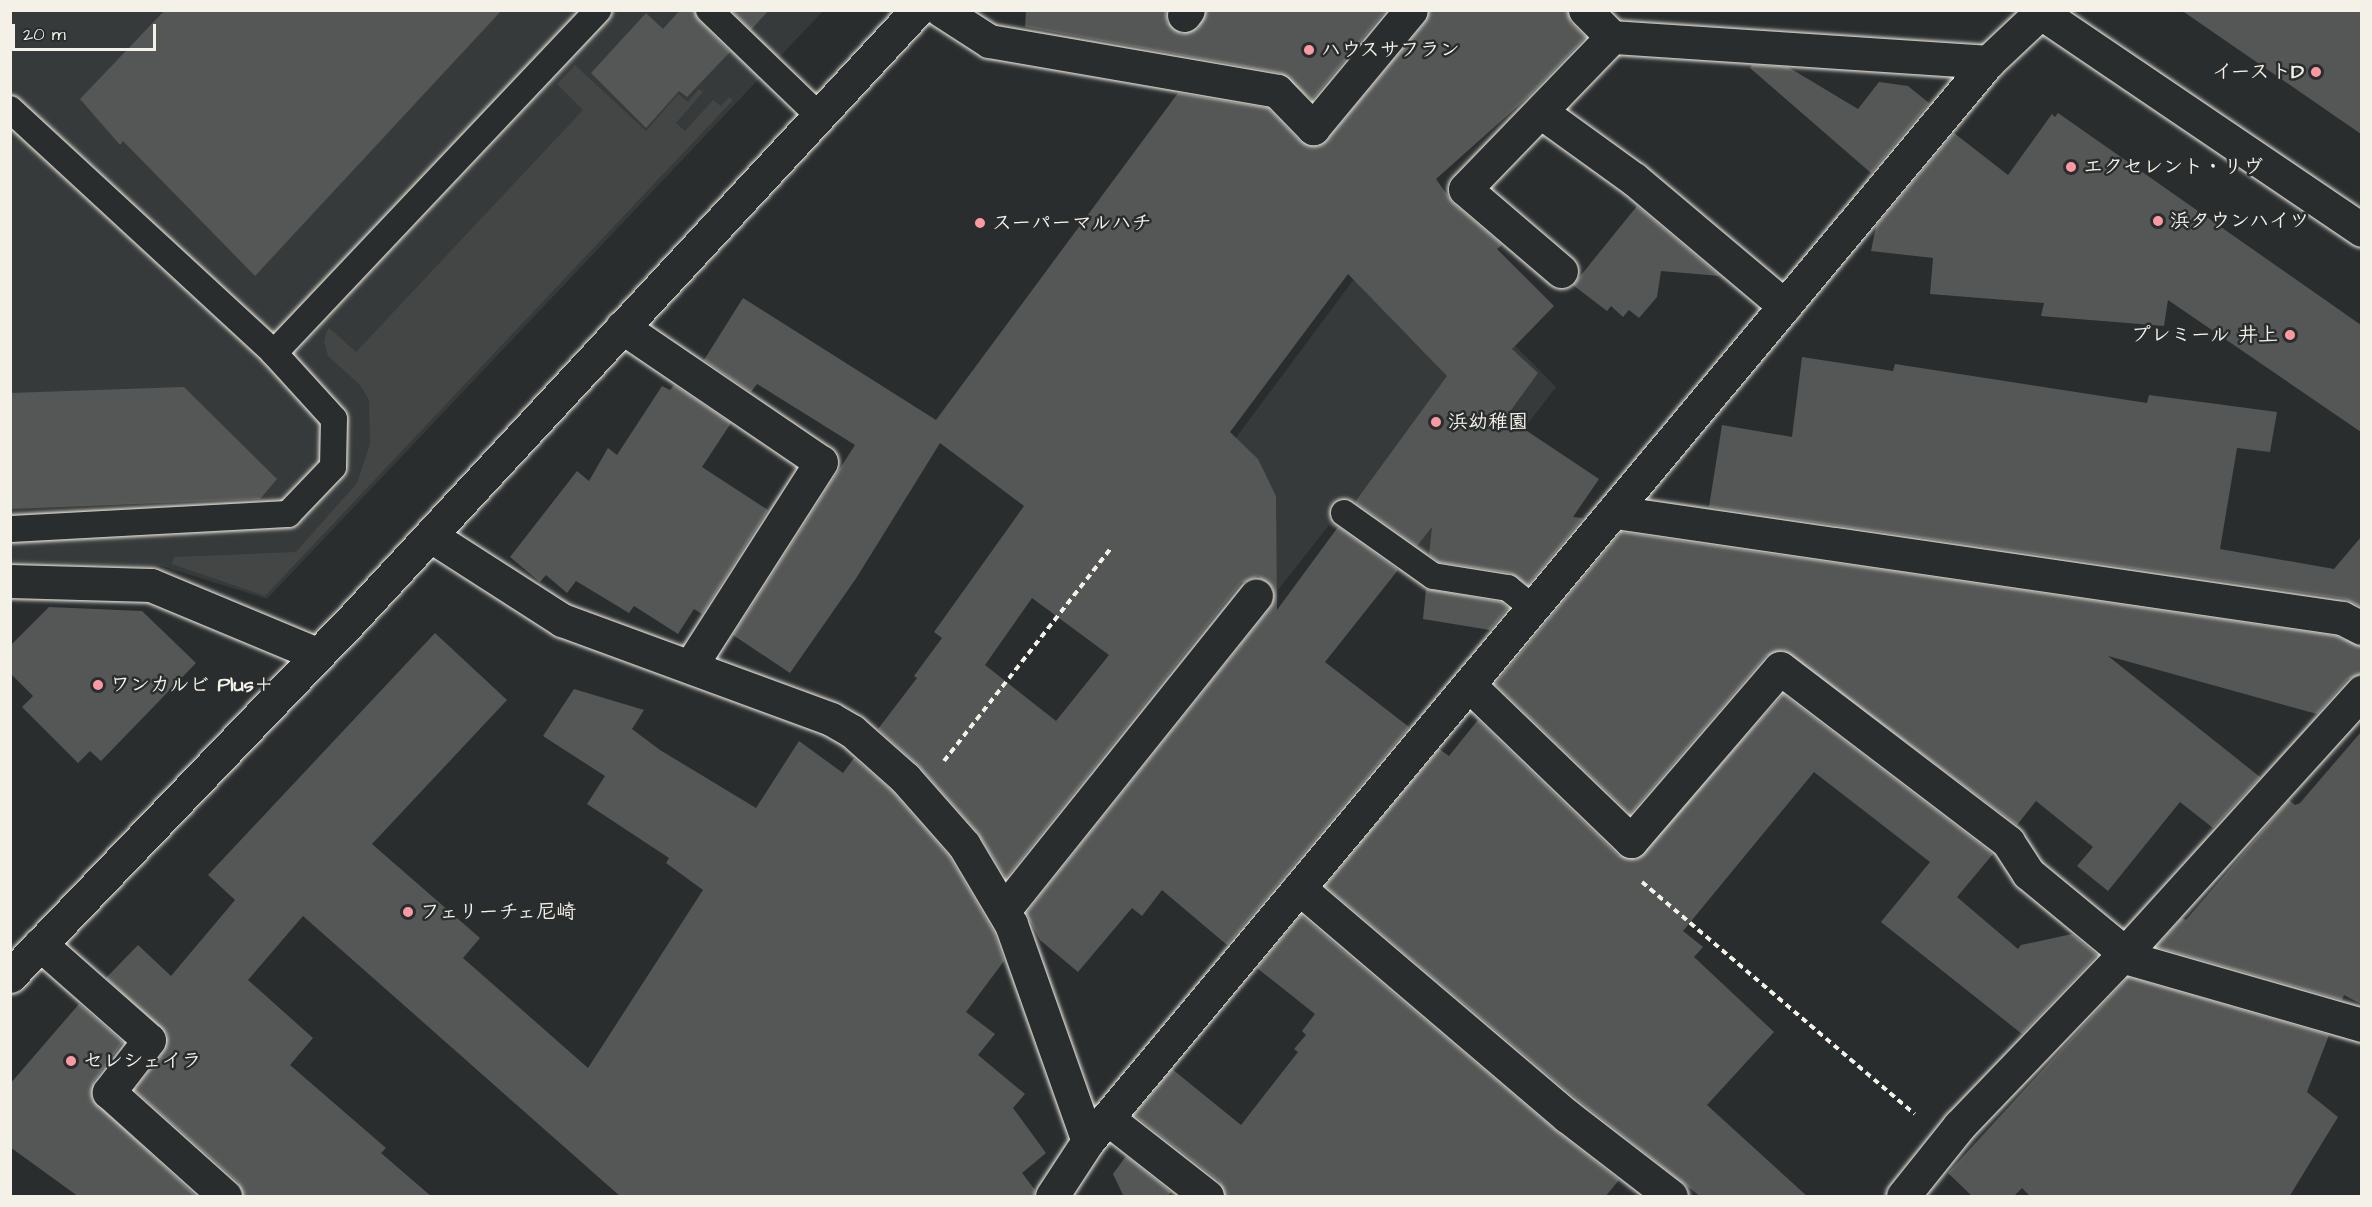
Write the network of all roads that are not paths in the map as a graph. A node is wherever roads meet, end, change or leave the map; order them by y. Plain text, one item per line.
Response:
1 (598, 10) edge
2 (710, 10) edge
3 (917, 10) edge
4 (941, 10) edge
5 (1411, 10) edge
6 (1585, 10) edge
7 (2039, 11) edge
8 (1611, 37) junction
9 (1988, 62) junction
10 (10, 109) edge
11 (1541, 112) junction
12 (820, 117) junction
13 (2361, 230) edge
14 (1561, 271) dead end
15 (1785, 306) junction
16 (622, 327) junction
17 (274, 353) junction
18 (1615, 512) junction
19 (1344, 513) dead end
20 (10, 529) edge
21 (431, 536) junction
22 (10, 581) edge
23 (1256, 595) dead end
24 (1534, 609) junction
25 (2361, 628) edge
26 (317, 654) junction
27 (690, 667) junction
28 (1468, 685) junction
29 (2361, 692) edge
30 (1299, 888) junction
31 (1004, 910) junction
32 (40, 944) junction
33 (2123, 954) junction
34 (10, 976) edge
35 (2361, 1025) edge
36 (1097, 1130) junction
37 (225, 1197) edge
38 (1052, 1197) edge
39 (1207, 1197) edge
40 (1671, 1197) edge
41 (1903, 1197) edge

1 - 17 lane
2 - 12 lane
3 - 12 street
4 - 5 street
6 - 8 street
7 - 9 street
7 - 13 street
8 - 9 street
8 - 11 street
9 - 15 street
10 - 17 lane
11 - 14 street
11 - 15 street
12 - 16 street
15 - 18 street
16 - 21 street
16 - 27 street
17 - 20 lane
18 - 24 street
18 - 25 street
19 - 24 lane
21 - 26 street
21 - 27 street
22 - 26 street
23 - 31 street
24 - 28 street
26 - 32 street
27 - 31 street
28 - 30 street
28 - 33 street
29 - 33 street
30 - 36 street
30 - 40 street
31 - 36 street
32 - 34 street
32 - 37 street
33 - 35 street
33 - 41 street
36 - 38 street
36 - 39 street

